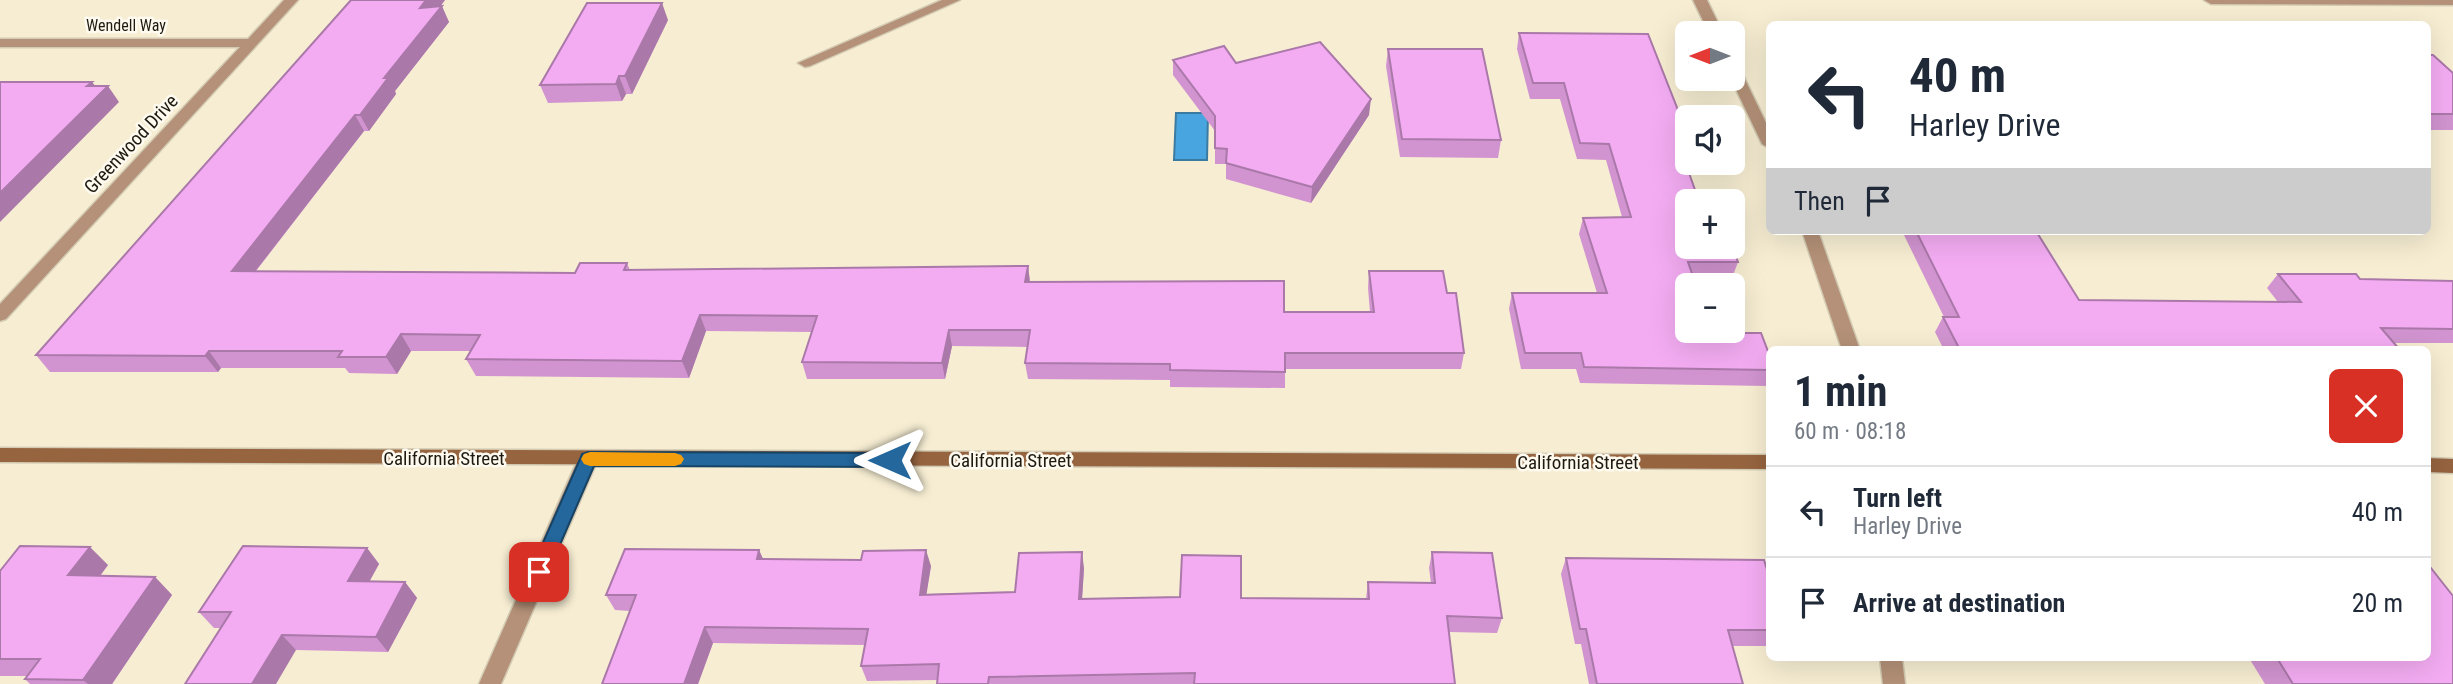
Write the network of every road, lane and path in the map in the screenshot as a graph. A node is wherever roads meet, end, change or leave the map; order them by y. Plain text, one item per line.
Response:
1 (291, 0) edge
2 (953, 0) edge
3 (1700, 0) edge
4 (2211, 0) edge
5 (2453, 1) edge
6 (1710, 21) edge
7 (0, 43) edge
8 (251, 43) junction
9 (805, 63) dead end
10 (1743, 91) edge
11 (1766, 139) edge
12 (1812, 235) edge
13 (0, 315) edge
14 (1850, 346) edge
15 (0, 455) edge
16 (588, 459) junction
17 (1766, 462) edge
18 (2431, 466) edge
19 (2453, 466) edge
20 (1891, 661) edge
21 (490, 684) edge
22 (1894, 684) edge

1 - 8 street, Greenwood Drive
2 - 9 street
3 - 6 street
4 - 5 street
7 - 8 street, Wendell Way
8 - 13 street, Greenwood Drive
10 - 11 street
12 - 14 street
15 - 16 street, California Street
16 - 17 street, California Street
16 - 21 street
18 - 19 street
20 - 22 street

